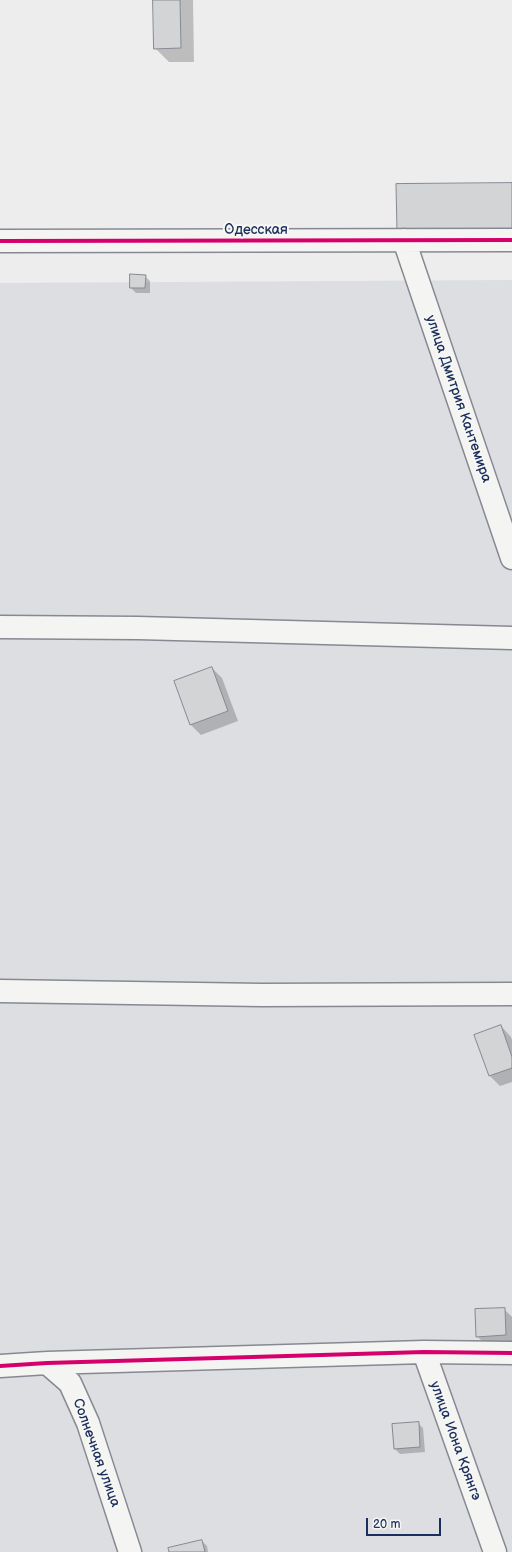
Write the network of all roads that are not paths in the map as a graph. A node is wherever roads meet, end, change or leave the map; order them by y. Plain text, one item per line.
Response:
1 (404, 240) junction
2 (512, 240) edge
3 (0, 241) edge
4 (512, 558) edge
5 (0, 627) edge
6 (512, 638) edge
7 (0, 991) edge
8 (512, 994) edge
9 (424, 1352) junction
10 (512, 1353) edge
11 (47, 1363) junction
12 (0, 1366) edge
13 (130, 1552) edge
14 (495, 1552) edge

1 - 2 street, Одесская
1 - 3 street, Одесская
1 - 4 street, улица Дмитрия Кантемира
5 - 6 street
7 - 8 street
9 - 10 street
9 - 11 street
9 - 14 street, улица Иона Крянгэ
11 - 12 street
11 - 13 street, Солнечная улица

